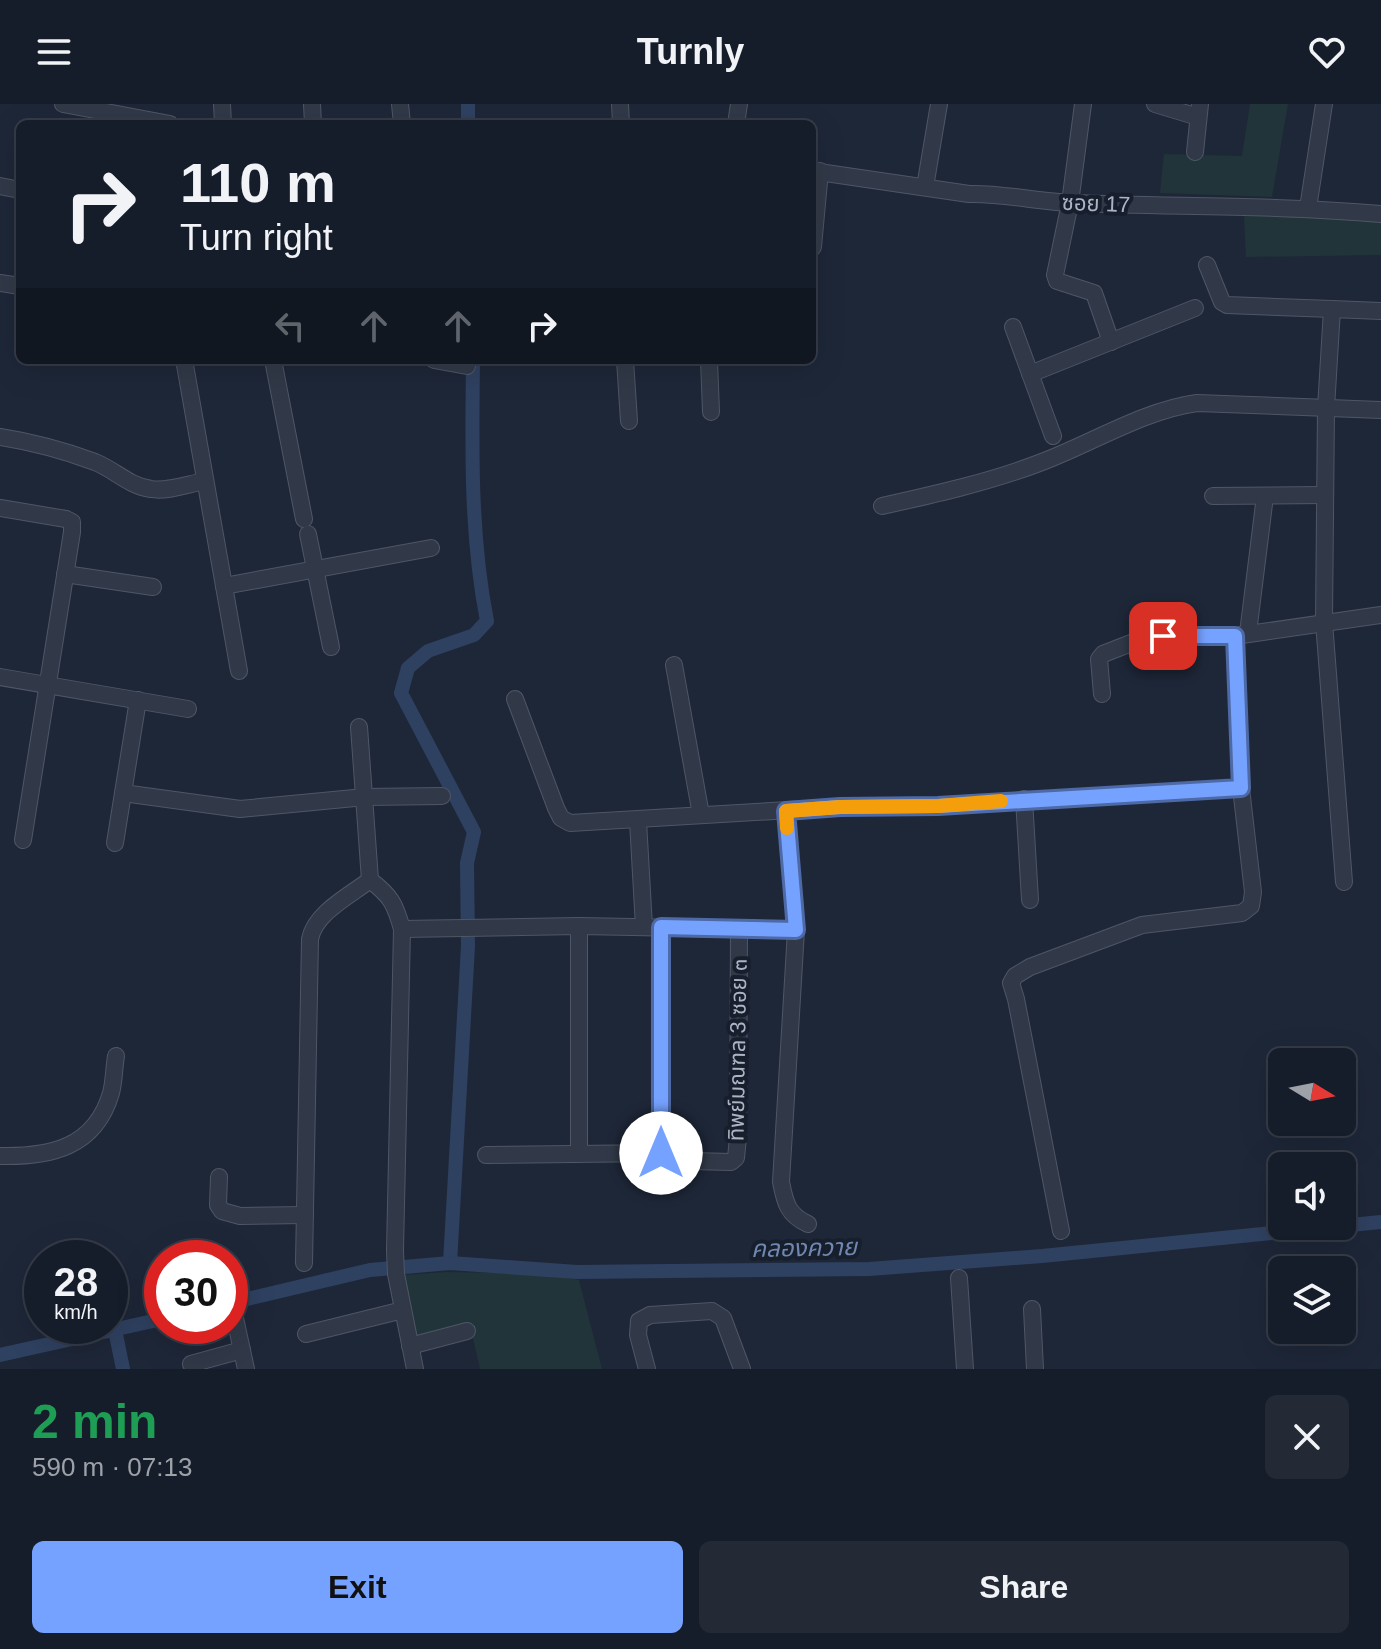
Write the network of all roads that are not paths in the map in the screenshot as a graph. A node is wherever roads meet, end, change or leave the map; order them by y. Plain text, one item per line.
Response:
1 (63, 104) edge
2 (939, 104) edge
3 (1083, 104) edge
4 (1155, 104) edge
5 (1324, 104) edge
6 (1199, 110) edge
7 (134, 111) edge
8 (159, 120) edge
9 (1195, 152) dead end
10 (816, 171) edge
11 (925, 187) junction
12 (1070, 203) junction
13 (1308, 208) junction
14 (1381, 214) edge
15 (1207, 265) dead end
16 (1195, 308) dead end
17 (1332, 309) junction
18 (1381, 311) edge
19 (1013, 327) dead end
20 (1111, 342) junction
21 (274, 364) edge
22 (456, 364) edge
23 (625, 364) edge
24 (709, 364) edge
25 (185, 365) dead end
26 (467, 366) dead end
27 (1030, 374) junction
28 (1326, 408) junction
29 (1381, 410) edge
30 (711, 412) dead end
31 (629, 421) dead end
32 (1053, 436) dead end
33 (0, 437) edge
34 (205, 481) junction
35 (1325, 495) junction
36 (1213, 496) dead end
37 (1265, 496) junction
38 (882, 506) dead end
39 (0, 508) edge
40 (431, 548) dead end
41 (315, 569) junction
42 (65, 574) junction
43 (224, 586) junction
44 (153, 587) dead end
45 (1381, 615) edge
46 (1324, 622) junction
47 (1241, 635) junction
48 (331, 647) dead end
49 (674, 665) dead end
50 (239, 671) dead end
51 (0, 677) edge
52 (47, 685) junction
53 (1102, 694) dead end
54 (515, 699) dead end
55 (138, 700) junction
56 (188, 709) dead end
57 (359, 727) dead end
58 (1241, 788) junction
59 (123, 793) junction
60 (442, 796) dead end
61 (365, 797) junction
62 (1024, 799) junction
63 (786, 811) junction
64 (701, 815) junction
65 (638, 821) junction
66 (23, 840) dead end
67 (115, 843) dead end
68 (370, 880) junction
69 (1344, 882) dead end
70 (1030, 900) dead end
71 (579, 926) junction
72 (644, 927) junction
73 (661, 927) junction
74 (402, 929) junction
75 (739, 929) junction
76 (796, 930) junction
77 (116, 1056) dead end
78 (661, 1153) junction
79 (579, 1154) junction
80 (486, 1155) dead end
81 (0, 1156) edge
82 (219, 1177) dead end
83 (305, 1215) junction
84 (808, 1224) dead end
85 (1061, 1231) dead end
86 (304, 1263) dead end
87 (959, 1278) dead end
88 (1032, 1309) dead end
89 (403, 1310) junction
90 (467, 1331) dead end
91 (306, 1334) dead end
92 (241, 1344) edge
93 (410, 1346) junction
94 (242, 1350) junction
95 (191, 1364) dead end
96 (246, 1369) edge
97 (415, 1369) edge
98 (647, 1369) edge
99 (742, 1369) edge
100 (965, 1369) edge
101 (1035, 1369) edge

1 - 7 street
2 - 11 street
3 - 12 street
4 - 6 street
5 - 13 street
6 - 9 street
7 - 8 street
10 - 11 street, ซอย 17
11 - 12 street, ซอย 17
12 - 13 street, ซอย 17
12 - 20 street
13 - 14 street, ซอย 17
15 - 17 street
16 - 20 street
17 - 18 street
17 - 28 street
19 - 27 street
20 - 27 street
21 - 41 street
22 - 26 street
23 - 31 street
24 - 30 street
25 - 34 street
27 - 32 street
28 - 29 street
28 - 35 street
28 - 38 street
33 - 34 street
34 - 43 street
35 - 37 street
35 - 46 street
36 - 37 street
37 - 47 street
39 - 42 street
40 - 41 street
41 - 43 street
41 - 48 street
42 - 44 street
42 - 52 street
43 - 50 street
45 - 46 street
46 - 47 street
46 - 69 street
47 - 53 street
47 - 58 street
49 - 64 street
51 - 52 street
52 - 55 street
52 - 66 street
54 - 65 street
55 - 56 street
55 - 59 street
57 - 61 street
58 - 62 street
58 - 85 street
59 - 61 street
59 - 67 street
60 - 61 street
61 - 68 street
62 - 63 street
62 - 70 street
63 - 64 street
63 - 76 street
64 - 65 street
65 - 72 street
68 - 74 street
68 - 83 street
71 - 72 street
71 - 74 street
71 - 79 street
72 - 73 street
73 - 75 street
73 - 78 street
74 - 89 street
75 - 76 street
75 - 78 street, ทิพย์มณฑล 3 ซอย ๓
76 - 84 street
77 - 81 street
78 - 79 street, ทิพย์มณฑล 3 ซอย ๓
79 - 80 street, ทิพย์มณฑล 3 ซอย ๓
82 - 83 street
83 - 86 street
87 - 100 street
88 - 101 street
89 - 91 street
89 - 93 street
90 - 93 street
92 - 94 street
93 - 97 street
94 - 95 street
94 - 96 street
98 - 99 street

